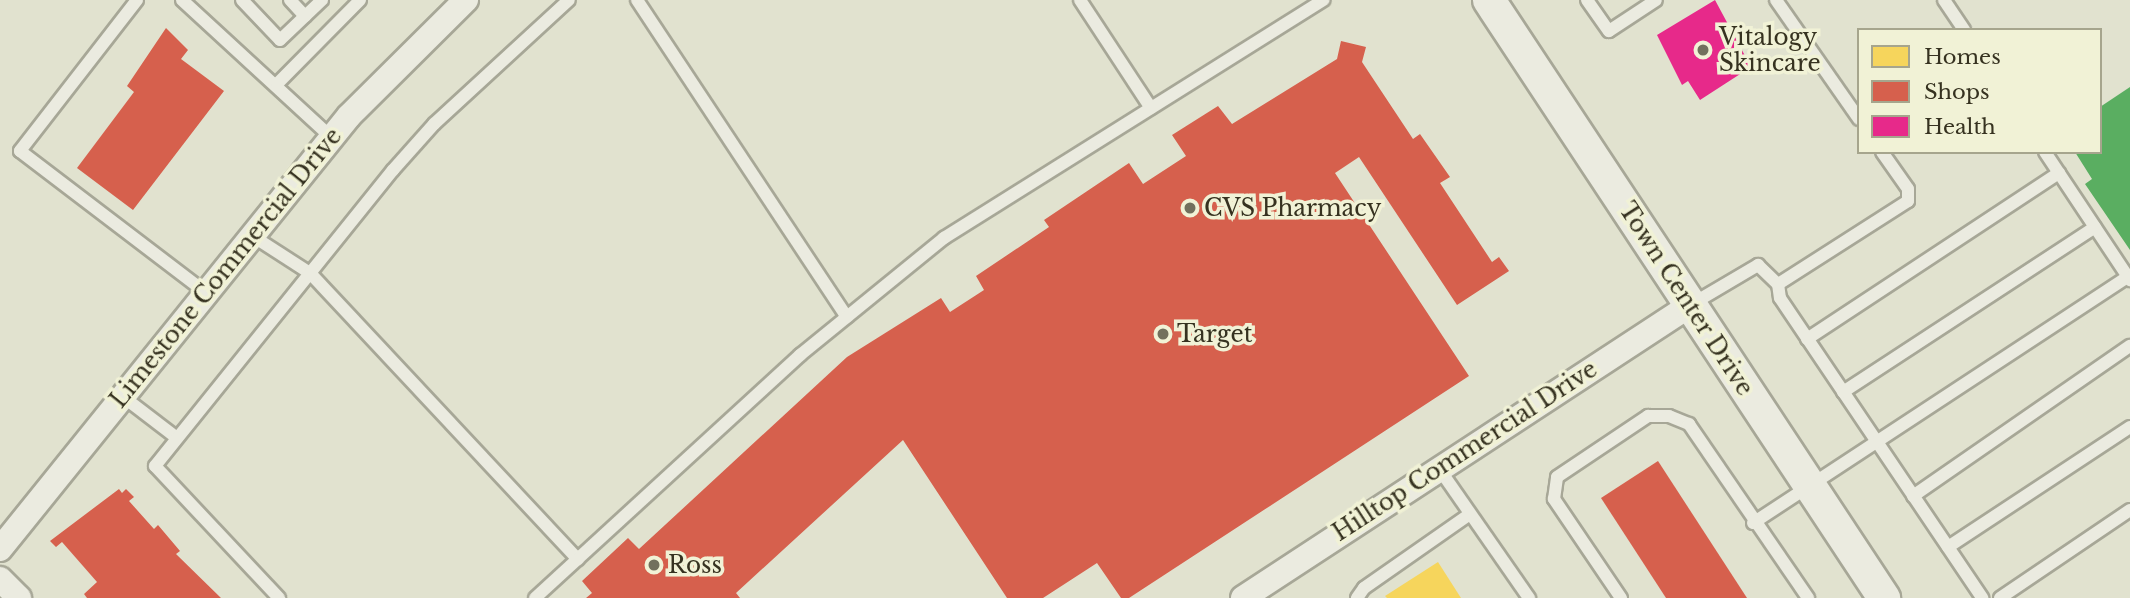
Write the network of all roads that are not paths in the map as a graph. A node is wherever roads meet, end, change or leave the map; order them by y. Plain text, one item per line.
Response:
1 (137, 0) edge
2 (183, 0) edge
3 (242, 0) edge
4 (290, 0) edge
5 (360, 0) edge
6 (466, 0) edge
7 (569, 0) edge
8 (637, 0) edge
9 (1080, 0) edge
10 (1323, 0) edge
11 (1489, 0) edge
12 (1587, 0) edge
13 (1656, 0) edge
14 (1776, 0) edge
15 (1944, 0) edge
16 (316, 2) edge
17 (1303, 5) edge
18 (305, 16) junction
19 (1963, 28) edge
20 (277, 84) junction
21 (1151, 108) junction
22 (1857, 116) edge
23 (331, 137) junction
24 (1883, 154) edge
25 (2046, 154) edge
26 (2059, 173) junction
27 (2095, 227) junction
28 (251, 235) junction
29 (310, 272) junction
30 (2129, 278) edge
31 (1778, 285) junction
32 (204, 291) junction
33 (1689, 306) junction
34 (847, 317) junction
35 (1807, 339) junction
36 (2130, 346) edge
37 (1843, 392) junction
38 (122, 396) junction
39 (2130, 427) edge
40 (177, 438) junction
41 (1878, 444) junction
42 (1438, 467) junction
43 (1809, 488) junction
44 (1913, 496) junction
45 (2130, 510) edge
46 (1471, 513) junction
47 (1753, 523) junction
48 (1948, 547) junction
49 (0, 548) edge
50 (578, 559) junction
51 (0, 579) edge
52 (19, 598) edge
53 (279, 598) edge
54 (535, 598) edge
55 (1243, 598) edge
56 (1357, 598) edge
57 (1530, 598) edge
58 (1621, 598) edge
59 (1808, 598) edge
60 (1884, 598) edge
61 (1982, 598) edge
62 (2000, 598) edge

1 - 32 lane
2 - 20 lane
3 - 18 lane
4 - 18 lane
5 - 20 lane
6 - 23 street, Limestone Commercial Drive
7 - 29 lane
8 - 34 lane
9 - 21 lane
10 - 17 lane
11 - 33 street, Town Center Drive
12 - 13 lane
14 - 22 lane
15 - 19 lane
16 - 18 lane
17 - 21 lane
20 - 23 lane
21 - 34 lane
23 - 28 street, Limestone Commercial Drive
24 - 31 lane
25 - 26 lane
26 - 27 lane
26 - 35 lane
27 - 30 lane
27 - 37 lane
28 - 29 lane
28 - 32 street, Limestone Commercial Drive
29 - 40 lane
29 - 50 lane
30 - 41 lane
31 - 33 lane
31 - 35 lane
32 - 38 street, Limestone Commercial Drive
33 - 42 street, Hilltop Commercial Drive
33 - 43 street, Town Center Drive
34 - 50 lane
35 - 37 lane
36 - 44 lane
37 - 41 lane
38 - 40 lane
38 - 49 street, Limestone Commercial Drive
39 - 48 lane
40 - 53 lane
41 - 43 lane
41 - 44 lane
42 - 46 lane
42 - 55 street, Hilltop Commercial Drive
43 - 47 lane
43 - 60 street, Town Center Drive
44 - 48 lane
45 - 62 lane
46 - 56 lane
46 - 57 lane
47 - 58 lane
47 - 59 lane
48 - 61 lane
50 - 54 lane
51 - 52 street

